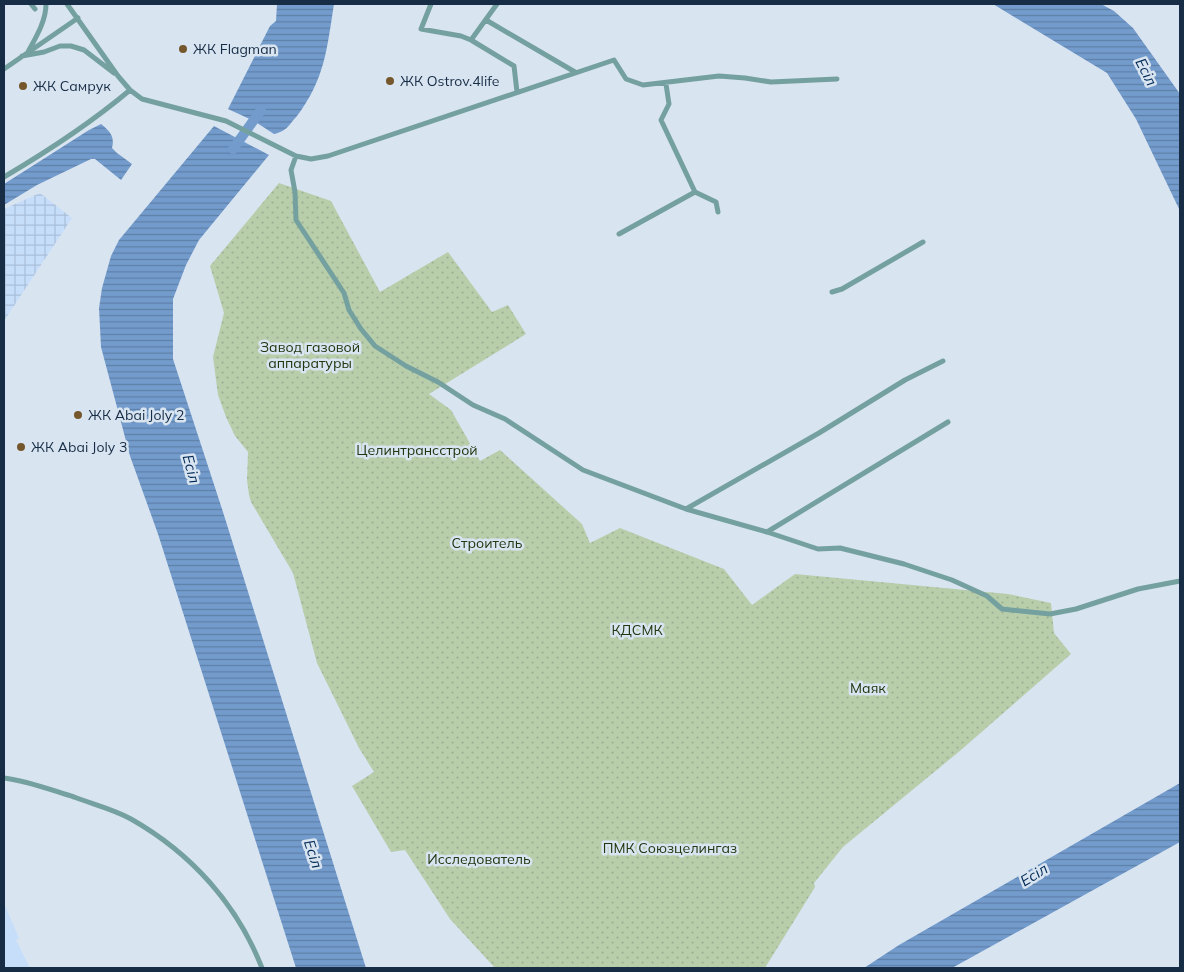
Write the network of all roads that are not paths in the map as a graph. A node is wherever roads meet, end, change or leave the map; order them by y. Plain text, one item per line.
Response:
1 (32, 4) edge
2 (46, 4) edge
3 (67, 4) edge
4 (430, 4) edge
5 (497, 4) edge
6 (35, 9) dead end
7 (78, 18) junction
8 (486, 20) junction
9 (471, 40) junction
10 (28, 53) junction
11 (22, 56) junction
12 (4, 69) edge
13 (575, 72) junction
14 (118, 76) junction
15 (837, 79) dead end
16 (666, 84) junction
17 (130, 90) junction
18 (517, 92) junction
19 (296, 156) junction
20 (4, 177) edge
21 (695, 192) junction
22 (718, 212) dead end
23 (618, 234) dead end
24 (923, 242) dead end
25 (832, 292) dead end
26 (943, 362) dead end
27 (948, 422) dead end
28 (686, 509) junction
29 (767, 532) junction
30 (1180, 581) edge
31 (4, 778) edge
32 (262, 968) edge

1 - 6 street
2 - 10 street
3 - 7 street
4 - 9 street
5 - 8 street
7 - 10 street
7 - 14 street
8 - 9 street
8 - 13 street
9 - 18 street
10 - 11 street
11 - 12 street
11 - 14 street
13 - 16 street
13 - 18 street
14 - 17 street
15 - 16 street
16 - 21 street
17 - 19 street
17 - 20 street
18 - 19 street
19 - 28 street
21 - 22 street
21 - 23 street
24 - 25 street
26 - 28 street
27 - 29 street
28 - 29 street
29 - 30 street
31 - 32 street

